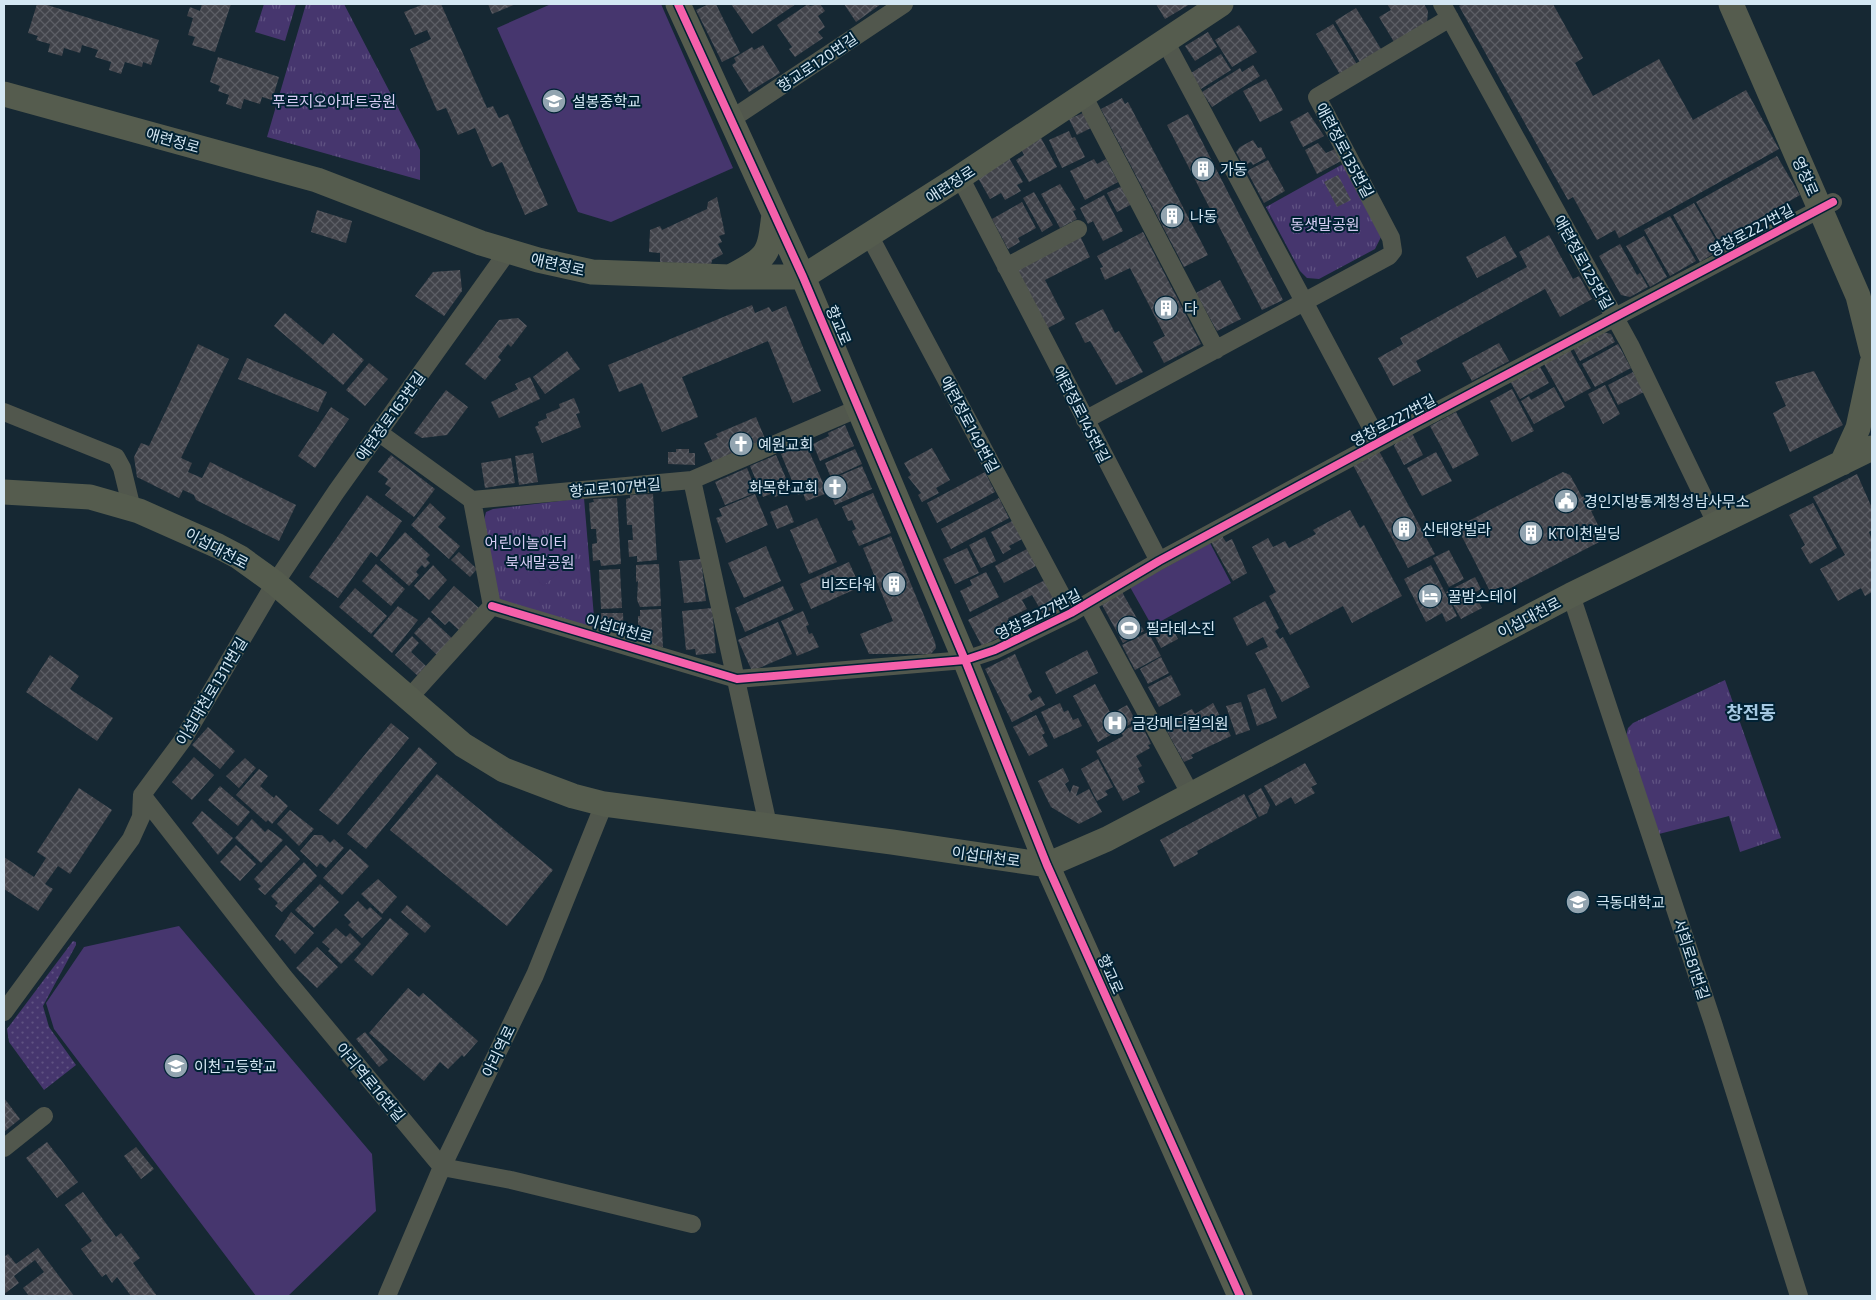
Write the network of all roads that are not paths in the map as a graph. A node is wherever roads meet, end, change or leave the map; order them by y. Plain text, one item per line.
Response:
1 (678, 4) edge
2 (1221, 4) edge
3 (1731, 4) edge
4 (1743, 4) edge
5 (898, 6) edge
6 (1446, 11) edge
7 (1165, 41) junction
8 (4, 94) edge
9 (1083, 95) junction
10 (730, 120) junction
11 (960, 177) junction
12 (1827, 205) junction
13 (774, 214) junction
14 (1078, 229) dead end
15 (869, 235) junction
16 (508, 251) junction
17 (1006, 267) junction
18 (730, 277) junction
19 (803, 277) junction
20 (1872, 286) edge
21 (1305, 302) junction
22 (1615, 318) junction
23 (1216, 350) junction
24 (1872, 352) edge
25 (1872, 363) edge
26 (859, 408) junction
27 (4, 412) edge
28 (1085, 420) junction
29 (378, 432) junction
30 (1380, 442) junction
31 (1872, 449) edge
32 (1842, 463) junction
33 (692, 480) junction
34 (4, 492) edge
35 (472, 500) junction
36 (132, 509) junction
37 (1717, 525) junction
38 (1158, 562) junction
39 (275, 583) junction
40 (1571, 595) junction
41 (1088, 604) junction
42 (492, 606) junction
43 (1071, 613) junction
44 (966, 660) junction
45 (737, 679) junction
46 (408, 699) junction
47 (142, 795) junction
48 (1191, 795) junction
49 (604, 804) junction
50 (768, 825) junction
51 (1047, 865) junction
52 (4, 1012) edge
53 (44, 1116) dead end
54 (4, 1148) edge
55 (442, 1167) junction
56 (692, 1224) dead end
57 (387, 1296) edge
58 (1240, 1296) edge
59 (1799, 1296) edge

1 - 10 street, 향교로
2 - 7 street, 애련정로
3 - 12 street, 영창로
4 - 12 street, 영창로
5 - 10 street, 향교로120번길
6 - 21 street, 애련정로135번길
6 - 22 street, 애련정로125번길
7 - 9 street, 애련정로
7 - 21 street
8 - 16 street, 애련정로
9 - 11 street, 애련정로
9 - 23 street
10 - 13 street, 향교로
11 - 15 street, 애련정로
11 - 17 street, 애련정로145번길
12 - 20 street, 영창로
12 - 22 street, 영창로227번길
12 - 24 street, 영창로
13 - 18 street
13 - 19 street, 향교로
14 - 17 street
15 - 19 street, 애련정로
15 - 43 street, 애련정로149번길
16 - 18 street, 애련정로
16 - 29 street, 애련정로163번길
17 - 28 street, 애련정로145번길
18 - 19 street, 애련정로
19 - 26 street, 향교로
21 - 23 street, 애련정로135번길
21 - 30 street
22 - 30 street, 영창로227번길
22 - 37 street, 애련정로125번길
23 - 28 street, 애련정로135번길
25 - 32 street
26 - 33 street, 향교로107번길
26 - 44 street, 향교로
27 - 36 street
28 - 38 street, 애련정로145번길
29 - 35 street
29 - 39 street, 애련정로163번길
30 - 38 street, 영창로227번길
31 - 32 street, 이섭대천로
32 - 37 street, 이섭대천로
33 - 35 street, 향교로107번길
33 - 45 street
34 - 36 street, 이섭대천로
35 - 42 street
36 - 39 street, 이섭대천로
37 - 40 street, 이섭대천로
38 - 41 street, 영창로227번길
39 - 46 street, 이섭대천로
39 - 47 street, 이섭대천로1311번길
40 - 48 street, 이섭대천로
40 - 59 street, 서희로81번길
41 - 43 street, 영창로227번길
41 - 48 street
42 - 45 street, 이섭대천로
42 - 46 street
43 - 44 street, 영창로227번길
44 - 45 street
44 - 51 street, 향교로
45 - 50 street
46 - 49 street, 이섭대천로
47 - 52 street
47 - 55 street, 아리역로16번길
48 - 51 street, 이섭대천로
49 - 50 street, 이섭대천로
49 - 55 street, 아리역로
50 - 51 street, 이섭대천로
51 - 58 street, 향교로
53 - 54 street
55 - 56 street
55 - 57 street, 아리역로

